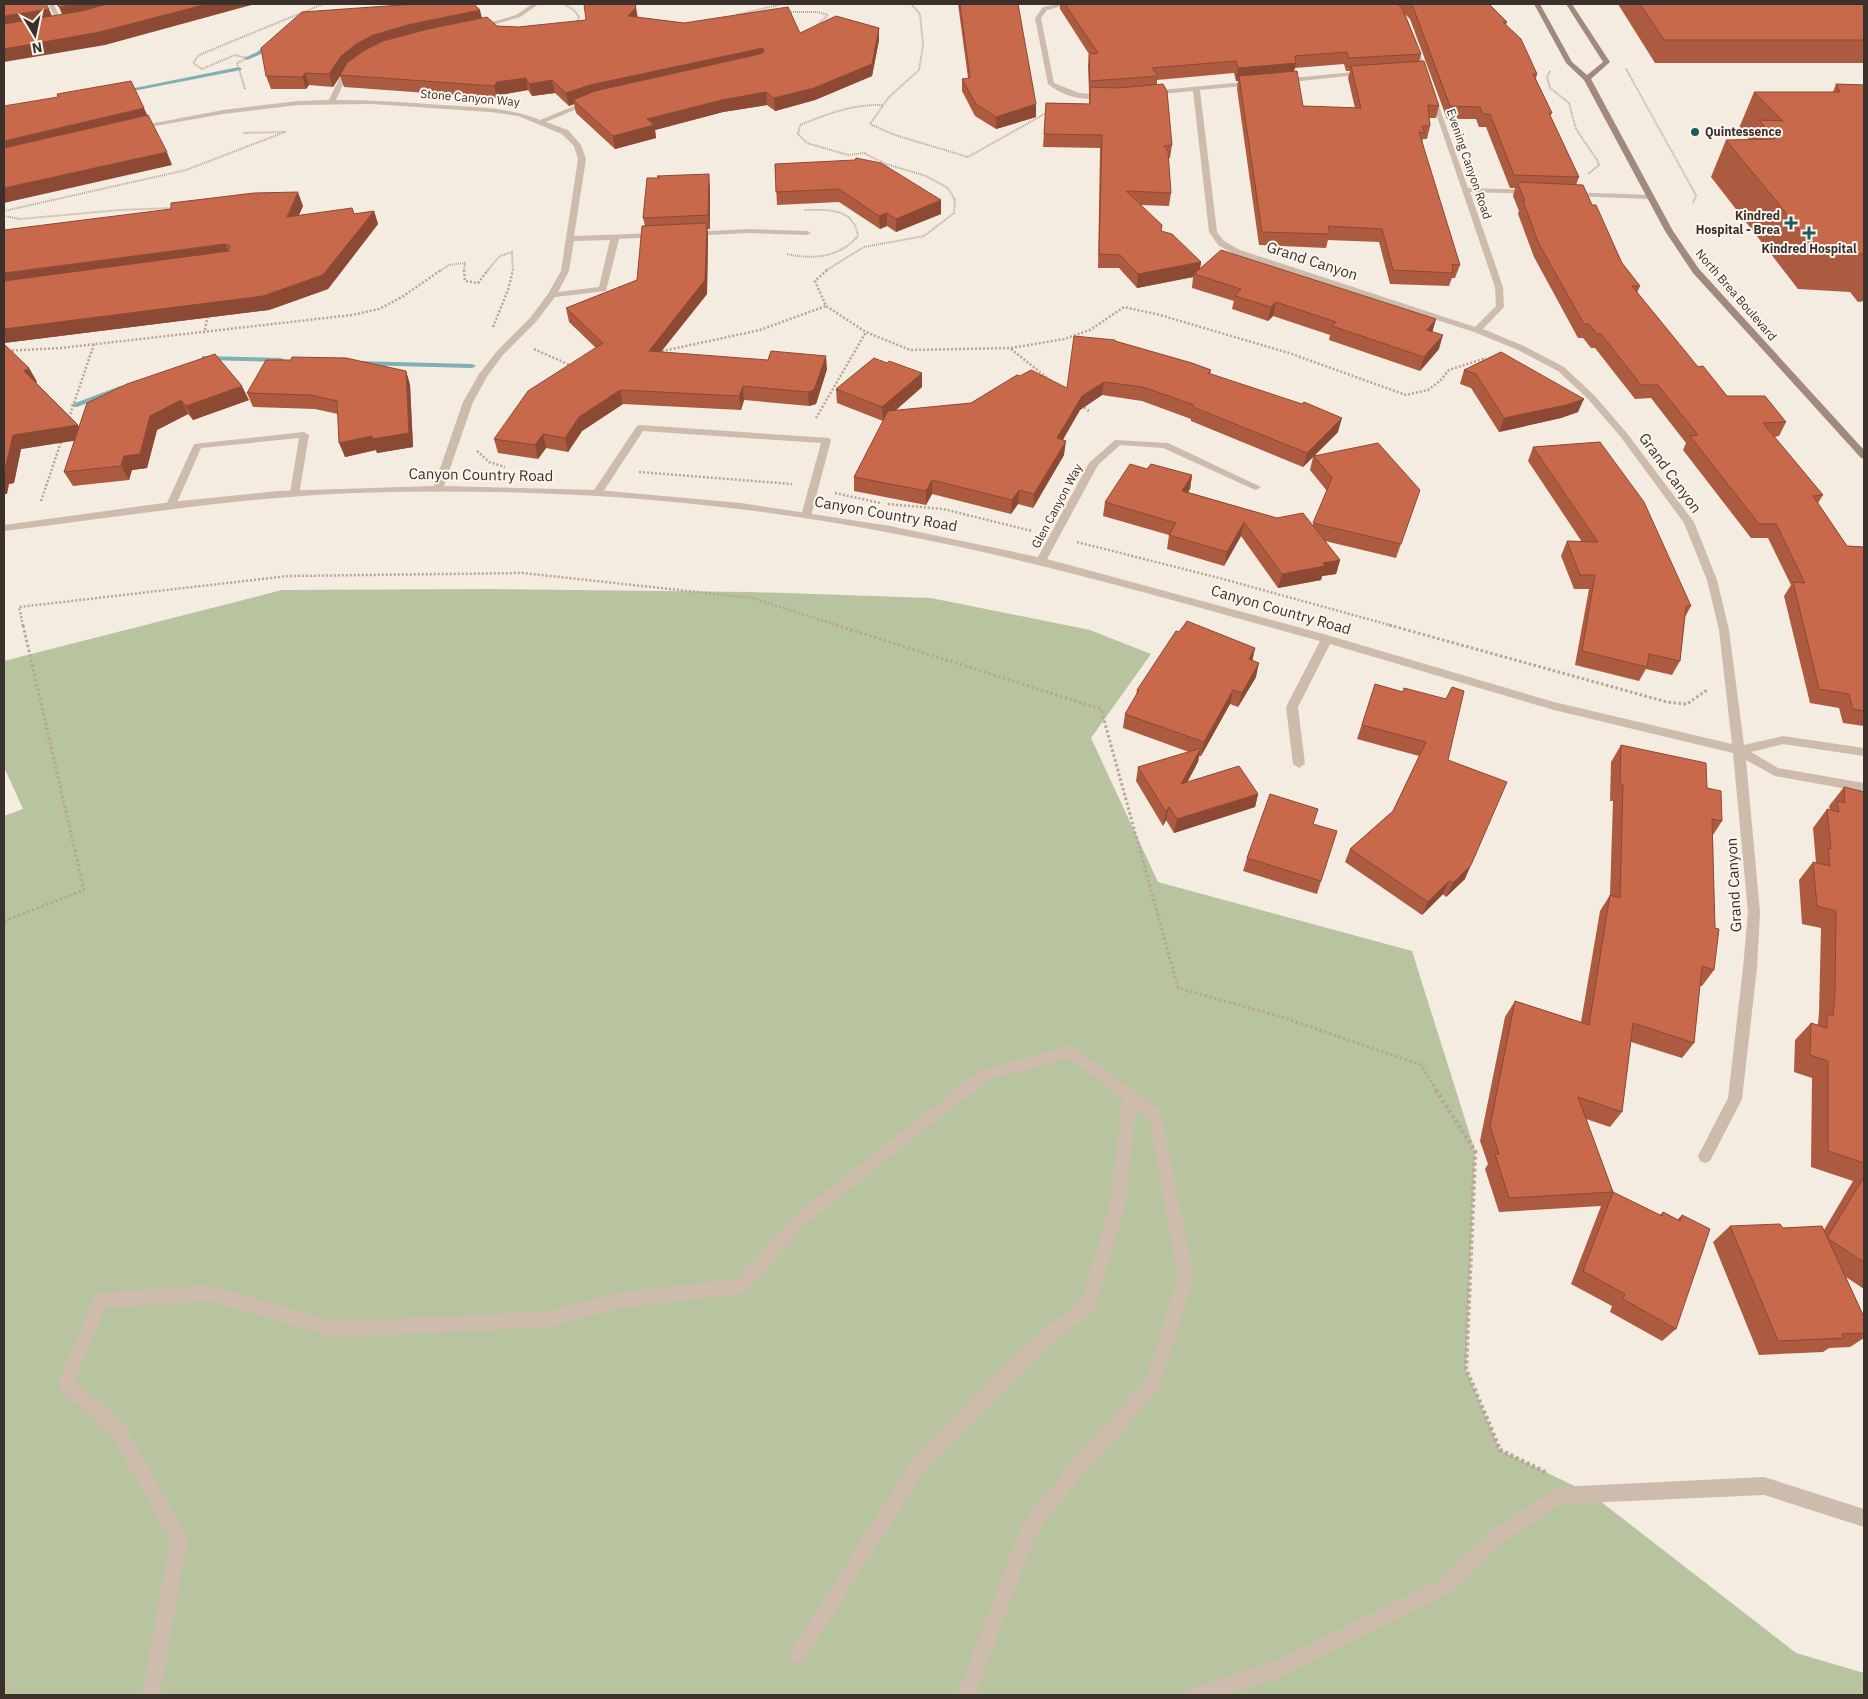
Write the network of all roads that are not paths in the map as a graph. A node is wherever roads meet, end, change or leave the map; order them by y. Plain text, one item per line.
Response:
1 (51, 4) edge
2 (536, 4) edge
3 (1068, 4) edge
4 (1537, 4) edge
5 (1569, 4) edge
6 (69, 22) edge
7 (60, 24) junction
8 (52, 25) edge
9 (468, 30) edge
10 (1411, 37) edge
11 (358, 65) edge
12 (1415, 70) edge
13 (1425, 70) junction
14 (1377, 72) edge
15 (1587, 79) junction
16 (1263, 82) edge
17 (1272, 82) edge
18 (1196, 89) junction
19 (1140, 94) edge
20 (1112, 96) edge
21 (595, 100) edge
22 (332, 102) junction
23 (542, 121) junction
24 (126, 130) edge
25 (1467, 190) junction
26 (1544, 193) edge
27 (1563, 194) edge
28 (1650, 197) junction
29 (807, 233) dead end
30 (682, 234) edge
31 (663, 235) edge
32 (616, 237) junction
33 (569, 239) junction
34 (552, 295) junction
35 (1477, 330) junction
36 (1864, 456) edge
37 (1256, 487) dead end
38 (438, 489) junction
39 (295, 493) junction
40 (597, 493) junction
41 (171, 505) junction
42 (806, 516) junction
43 (4, 528) edge
44 (1041, 560) junction
45 (1327, 639) junction
46 (1739, 750) junction
47 (1864, 752) edge
48 (1299, 764) dead end
49 (1864, 787) edge
50 (1130, 1096) junction
51 (1705, 1156) dead end
52 (1864, 1518) edge
53 (798, 1654) dead end
54 (150, 1695) edge
55 (966, 1695) edge
56 (1197, 1695) edge

1 - 7 street
2 - 9 street
3 - 20 street
4 - 15 main road, North Brea Boulevard
5 - 15 main road
6 - 7 street
7 - 8 street
10 - 13 street, Evening Canyon Road
11 - 22 street
12 - 13 street
13 - 25 street, Evening Canyon Road
14 - 17 street
15 - 28 main road, North Brea Boulevard
16 - 18 street
18 - 19 street
18 - 35 street, Grand Canyon
21 - 23 street
22 - 23 street, Stone Canyon Way
22 - 24 street, Stone Canyon Way
23 - 33 street, Stone Canyon Way
25 - 26 street
25 - 35 street, Evening Canyon Road
27 - 28 street
28 - 36 main road, North Brea Boulevard
29 - 30 street
31 - 32 street
32 - 33 street
32 - 34 street
33 - 34 street, Stone Canyon Way
34 - 38 street, Stone Canyon Way
35 - 46 street, Grand Canyon
37 - 44 street, Glen Canyon Way
38 - 39 street, Canyon Country Road
38 - 40 street, Canyon Country Road
39 - 41 street, Canyon Country Road
39 - 41 street
40 - 42 street, Canyon Country Road
40 - 42 street
41 - 43 street, Canyon Country Road
42 - 44 street, Canyon Country Road
44 - 45 street, Canyon Country Road
45 - 46 street, Canyon Country Road
45 - 48 street
46 - 47 street, Canyon Country Road
46 - 49 street, Canyon Country Road
46 - 51 street, Grand Canyon
50 - 53 street
50 - 54 street
50 - 55 street
52 - 56 street

